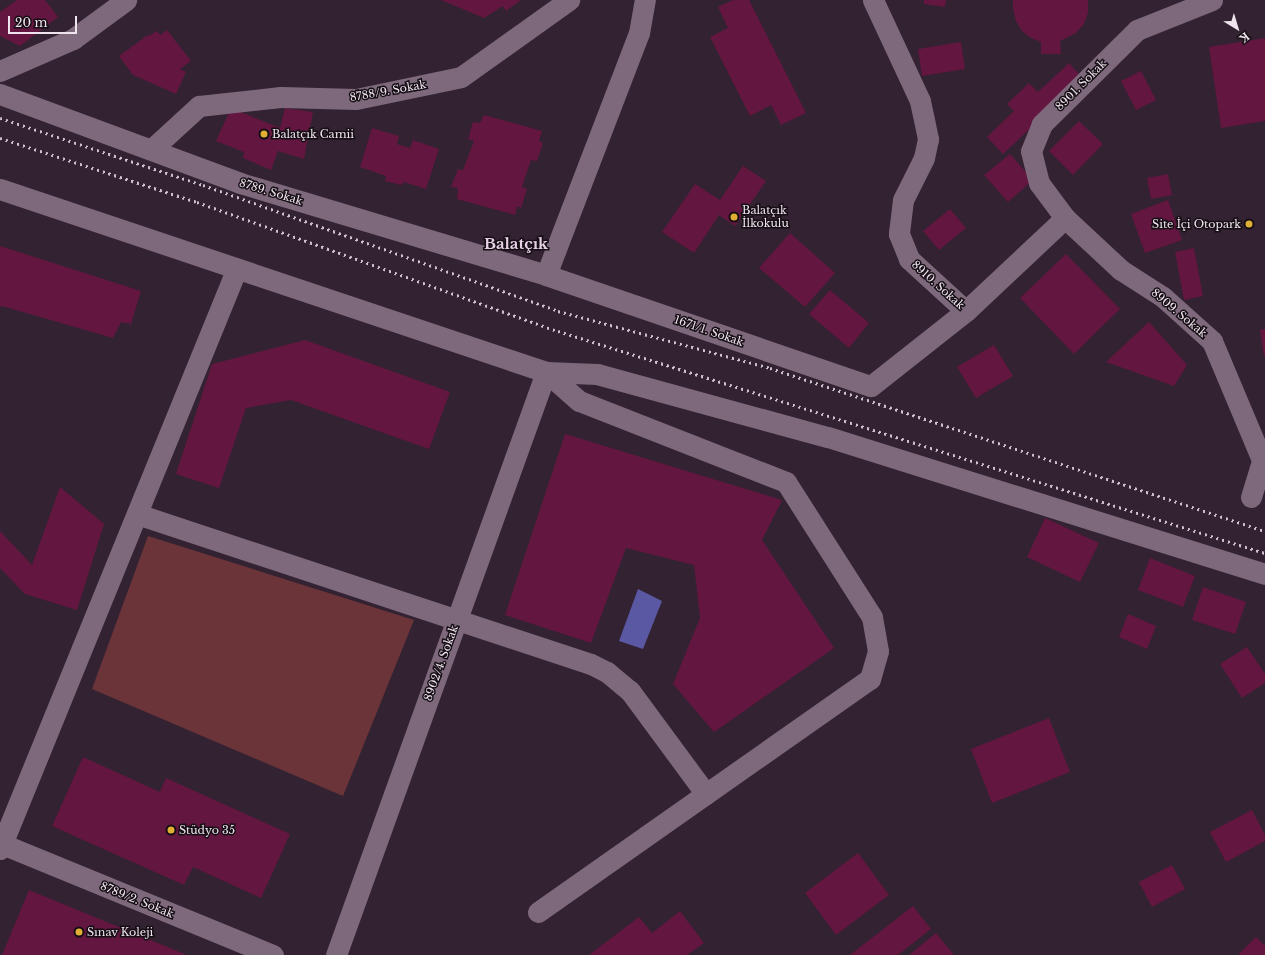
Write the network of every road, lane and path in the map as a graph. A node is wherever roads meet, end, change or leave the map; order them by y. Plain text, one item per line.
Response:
1 (126, 0) edge
2 (569, 0) edge
3 (645, 0) edge
4 (873, 0) edge
5 (1212, 0) edge
6 (0, 71) edge
7 (0, 94) edge
8 (152, 149) junction
9 (0, 189) edge
10 (1064, 218) junction
11 (237, 268) junction
12 (546, 275) junction
13 (966, 311) junction
14 (546, 372) junction
15 (1264, 461) edge
16 (1251, 497) dead end
17 (137, 514) junction
18 (1265, 574) edge
19 (456, 620) junction
20 (706, 794) junction
21 (1, 847) edge
22 (538, 912) dead end
23 (273, 955) edge
24 (336, 955) edge

1 - 6 street
2 - 8 street, 8788/9. Sokak
3 - 12 street
4 - 13 street, 8910. Sokak
5 - 10 street, 8901. Sokak
7 - 8 street, 8789. Sokak
8 - 12 street, 8789. Sokak
9 - 11 street
10 - 13 street, 8910. Sokak
10 - 15 street, 8909. Sokak
11 - 14 street
11 - 17 street
12 - 13 street, 1671/1. Sokak
14 - 18 street
14 - 19 street, 8902/4. Sokak
14 - 20 street
15 - 16 street
17 - 19 street
17 - 21 street
19 - 20 street
19 - 24 street, 8902/4. Sokak
20 - 22 street
21 - 23 street, 8789/2. Sokak

